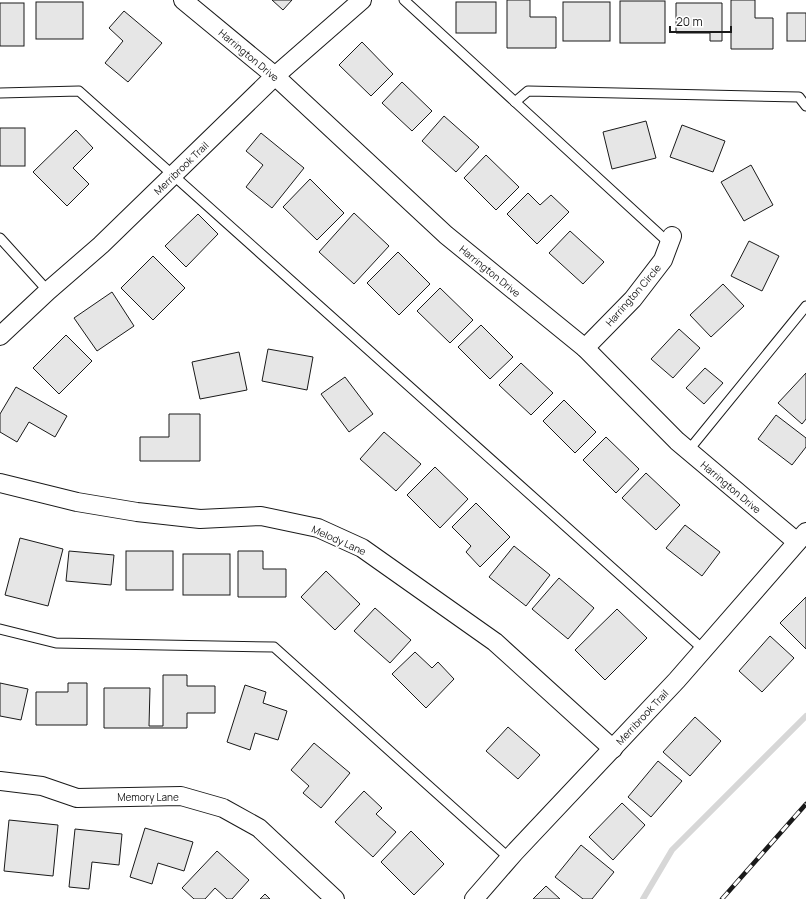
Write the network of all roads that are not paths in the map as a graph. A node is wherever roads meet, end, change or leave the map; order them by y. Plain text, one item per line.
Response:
1 (183, 0) edge
2 (362, 0) edge
3 (404, 0) edge
4 (275, 76) junction
5 (0, 93) edge
6 (515, 102) junction
7 (806, 106) edge
8 (173, 175) junction
9 (0, 238) edge
10 (670, 239) joint
11 (48, 291) junction
12 (806, 306) edge
13 (0, 336) edge
14 (585, 348) junction
15 (688, 451) junction
16 (0, 483) edge
17 (802, 537) edge
18 (0, 629) edge
19 (704, 650) junction
20 (613, 748) junction
21 (0, 781) edge
22 (509, 858) junction
23 (335, 899) edge
24 (474, 899) edge

1 - 4 street, Harrington Drive
2 - 4 street, Merribrook Trail
3 - 6 lane
4 - 8 street, Merribrook Trail
4 - 14 street, Harrington Drive
5 - 8 lane
6 - 7 lane
6 - 10 lane
8 - 11 street, Merribrook Trail
8 - 19 lane
9 - 11 lane
10 - 14 street, Harrington Circle
11 - 13 street, Merribrook Trail
12 - 15 lane
14 - 15 street, Harrington Drive
15 - 17 street, Harrington Drive
16 - 20 street, Melody Lane
17 - 19 street, Merribrook Trail
18 - 22 lane
19 - 20 street, Merribrook Trail
20 - 22 street, Merribrook Trail
21 - 23 street, Memory Lane
22 - 24 street, Merribrook Trail

